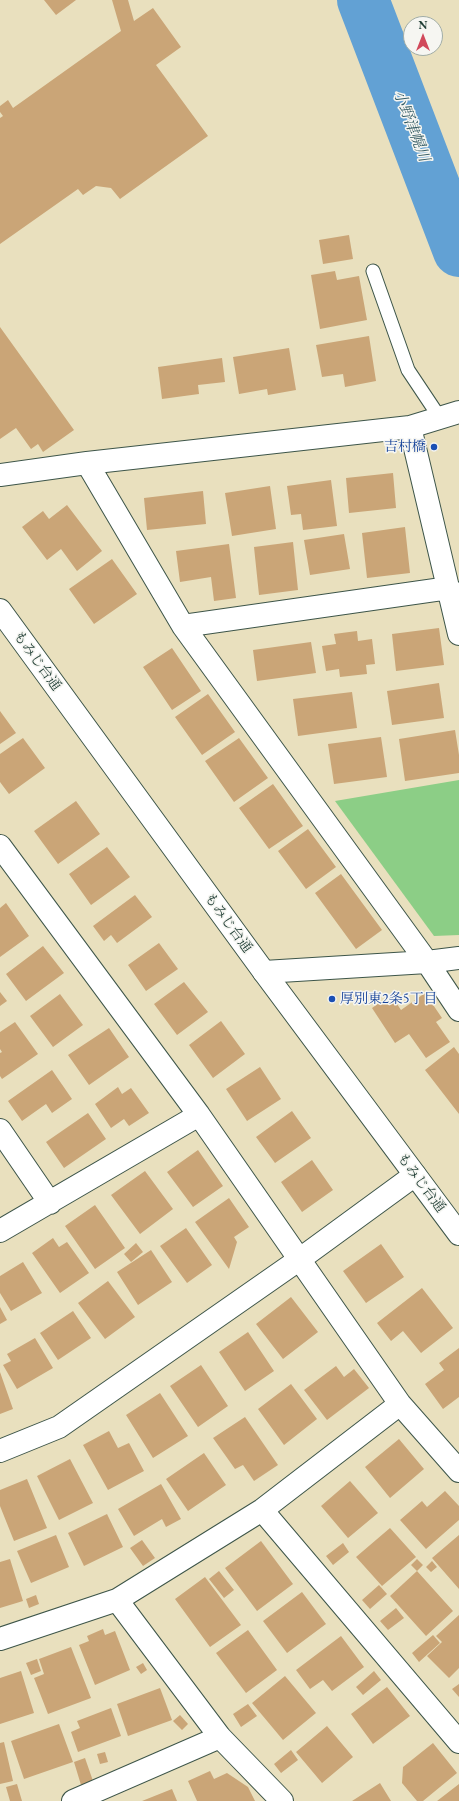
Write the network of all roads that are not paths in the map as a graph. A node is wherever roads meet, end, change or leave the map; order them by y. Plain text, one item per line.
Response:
1 (373, 271) dead end
2 (450, 415) edge
3 (410, 427) junction
4 (87, 463) junction
5 (0, 475) edge
6 (449, 588) junction
7 (0, 610) edge
8 (183, 626) junction
9 (459, 634) edge
10 (0, 846) edge
11 (459, 958) edge
12 (427, 962) junction
13 (264, 972) junction
14 (459, 1010) edge
15 (199, 1115) junction
16 (0, 1130) edge
17 (415, 1175) junction
18 (50, 1203) junction
19 (0, 1231) edge
20 (459, 1234) edge
21 (300, 1260) junction
22 (400, 1404) junction
23 (0, 1450) edge
24 (459, 1470) edge
25 (262, 1510) junction
26 (117, 1600) junction
27 (0, 1639) edge
28 (220, 1737) junction
29 (459, 1742) edge
30 (73, 1801) edge
31 (282, 1801) edge

1 - 2 lane
2 - 3 street
3 - 4 street
3 - 6 street
4 - 5 street
4 - 8 street
6 - 8 street
6 - 9 street
7 - 13 street, もみじ台通
8 - 12 street
10 - 15 street
11 - 12 street
12 - 13 street
12 - 14 street
13 - 17 street, もみじ台通
15 - 18 street
15 - 21 street
16 - 18 street
17 - 20 street, もみじ台通
17 - 21 street
18 - 19 street
21 - 22 street
21 - 23 street
22 - 24 street
22 - 25 street
25 - 26 street
25 - 29 street
26 - 27 street
26 - 28 street
28 - 30 street
28 - 31 street

